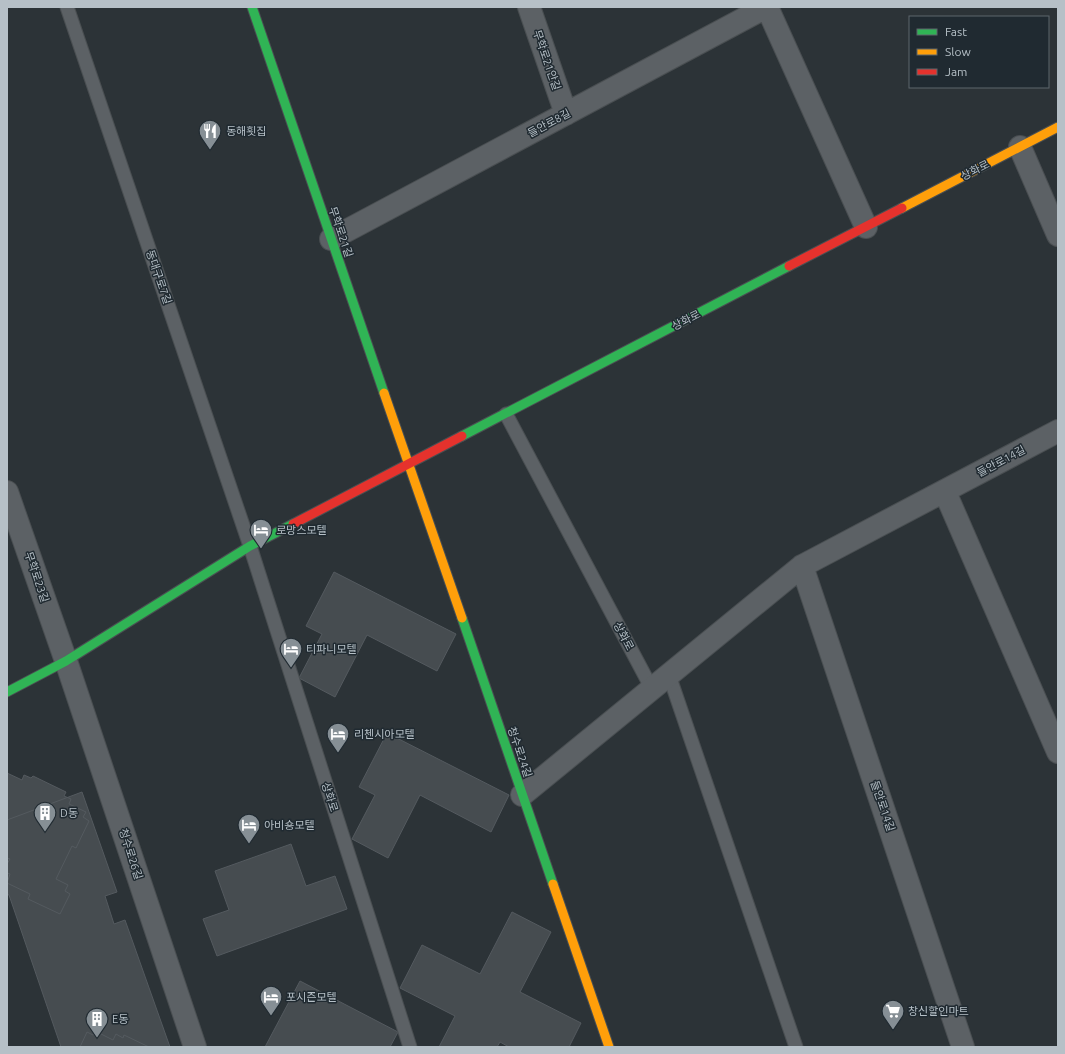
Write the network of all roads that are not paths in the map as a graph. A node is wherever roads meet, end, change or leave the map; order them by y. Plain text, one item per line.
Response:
1 (67, 7) edge
2 (252, 7) edge
3 (528, 7) edge
4 (767, 7) edge
5 (566, 114) junction
6 (1058, 127) edge
7 (1020, 147) junction
8 (866, 226) junction
9 (1058, 235) edge
10 (331, 239) junction
11 (506, 414) junction
12 (1058, 431) edge
13 (409, 464) junction
14 (7, 492) edge
15 (945, 492) junction
16 (250, 546) junction
17 (802, 566) junction
18 (66, 661) junction
19 (669, 675) junction
20 (652, 689) junction
21 (7, 692) edge
22 (1058, 752) edge
23 (522, 795) junction
24 (195, 1047) edge
25 (410, 1047) edge
26 (609, 1047) edge
27 (796, 1047) edge
28 (964, 1047) edge

1 - 16 lane, 동대구로7길
2 - 10 main road, 무학로21길
3 - 5 street, 무학로21안길
4 - 5 street, 들안로8길
4 - 8 street
5 - 10 street, 들안로8길
6 - 7 main road, 상화로
7 - 8 main road, 상화로
7 - 9 street
8 - 11 main road, 상화로
10 - 13 main road, 무학로21길
11 - 13 main road, 상화로
11 - 20 lane, 상화로
12 - 15 street, 들안로14길
13 - 16 main road, 상화로
13 - 23 main road, 청수로24길
14 - 18 street, 무학로23길
15 - 17 street, 들안로14길
15 - 22 street
16 - 18 main road, 상화로
16 - 25 lane, 상화로
17 - 19 street, 들안로14길
17 - 28 street, 들안로14길
18 - 21 main road, 상화로
18 - 24 street, 청수로26길
19 - 20 street, 들안로14길
19 - 27 lane
20 - 23 street, 들안로14길
23 - 26 main road, 청수로24길

